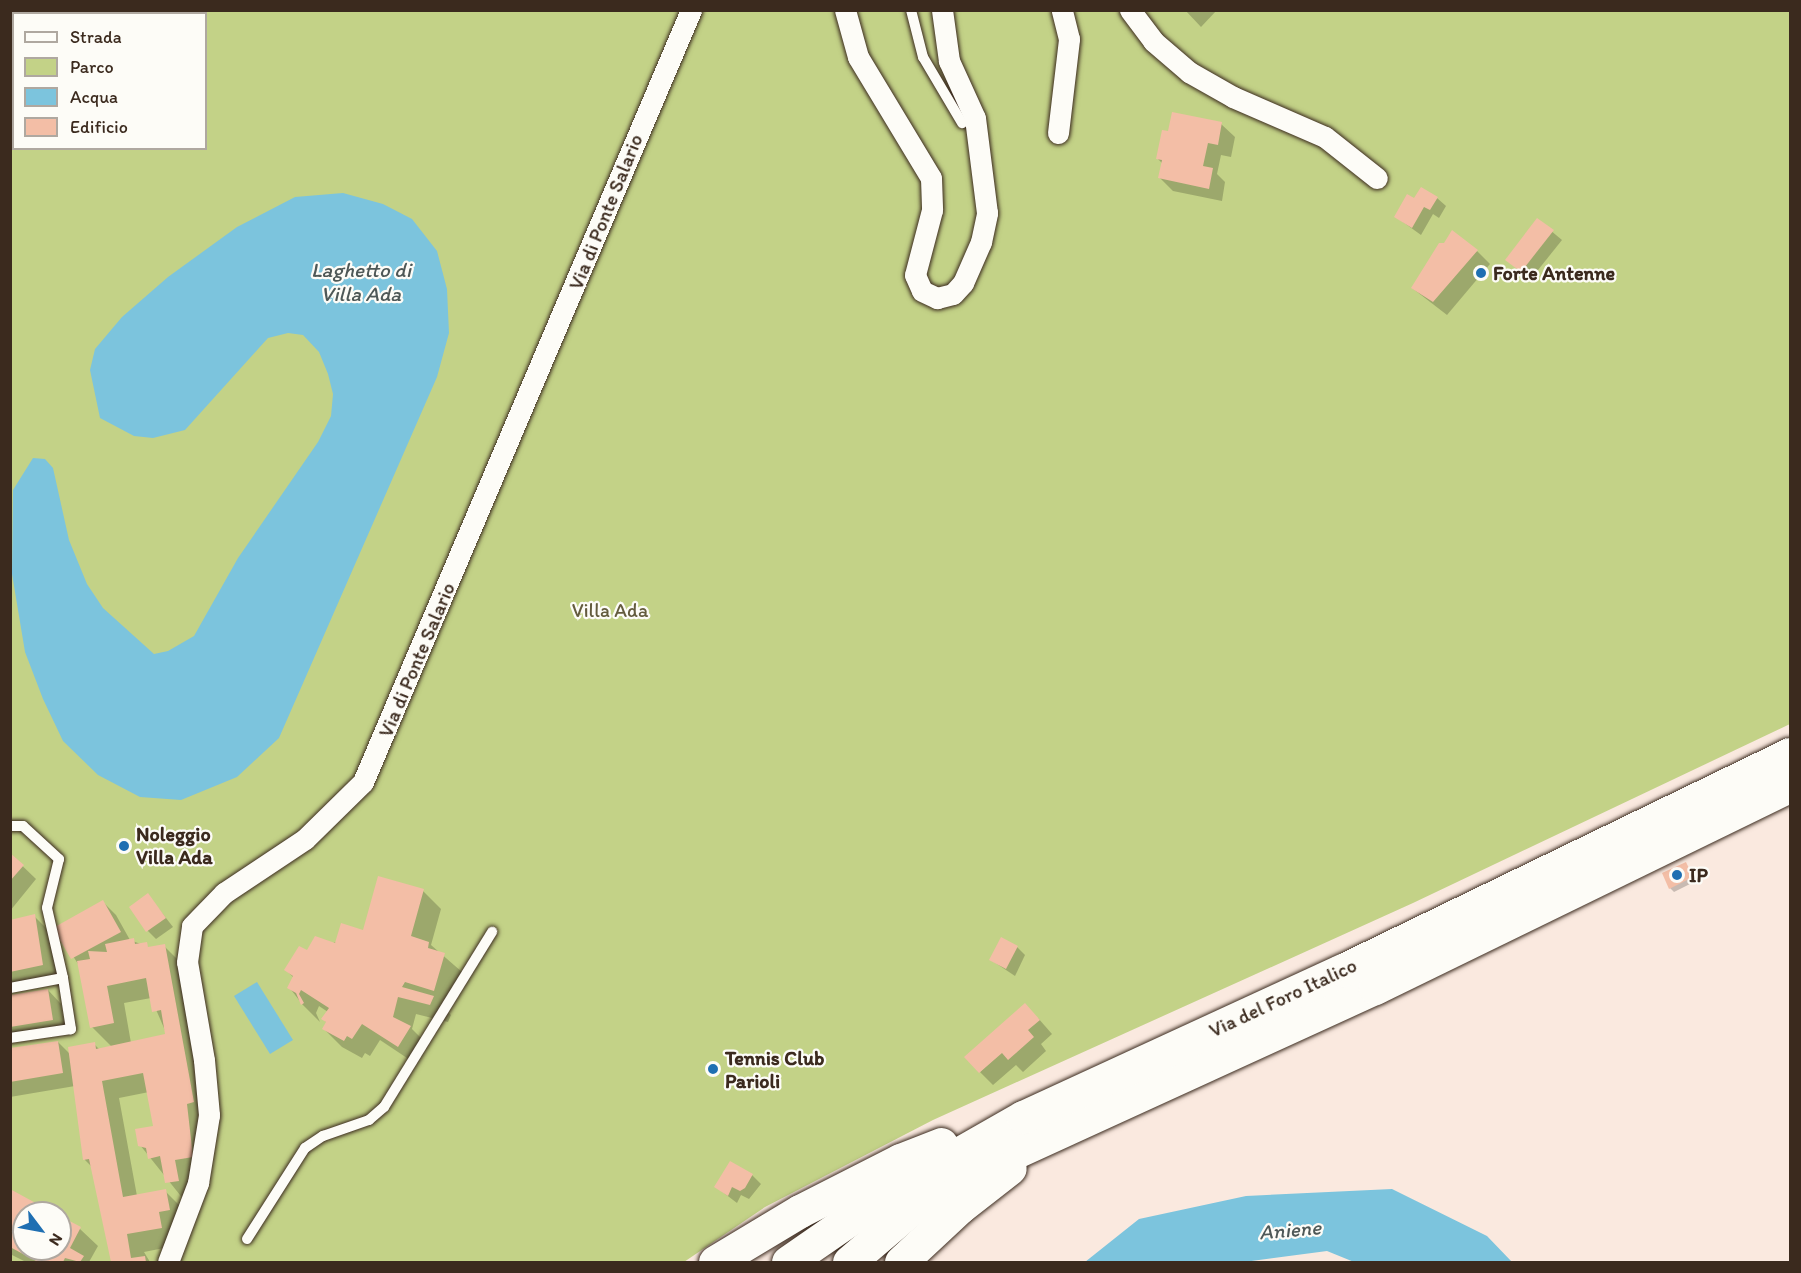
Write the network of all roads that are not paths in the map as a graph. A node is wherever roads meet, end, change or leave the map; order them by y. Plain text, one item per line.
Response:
1 (691, 10) edge
2 (845, 10) edge
3 (911, 10) edge
4 (942, 10) edge
5 (1062, 10) edge
6 (1130, 10) edge
7 (962, 123) dead end
8 (1058, 133) dead end
9 (1377, 178) dead end
10 (1791, 754) edge
11 (1791, 786) edge
12 (10, 826) edge
13 (492, 932) dead end
14 (63, 978) junction
15 (10, 988) edge
16 (10, 1038) edge
17 (1023, 1117) junction
18 (1068, 1125) junction
19 (878, 1171) junction
20 (930, 1193) junction
21 (247, 1239) dead end
22 (168, 1263) edge
23 (715, 1263) edge
24 (752, 1263) edge
25 (788, 1263) edge
26 (823, 1263) edge
27 (849, 1263) edge
28 (901, 1263) edge

1 - 22 street, Via di Ponte Salario
2 - 4 street
3 - 7 lane
5 - 8 street
6 - 9 street
10 - 17 highway, Via del Foro Italico
11 - 18 highway, Via del Foro Italico
12 - 14 lane
13 - 21 lane
14 - 15 lane
14 - 16 lane
17 - 19 highway
17 - 25 highway, Via del Foro Italico
18 - 20 highway, Via del Foro Italico
18 - 28 highway
19 - 23 highway
19 - 24 highway
20 - 26 highway, Via del Foro Italico
20 - 27 highway

